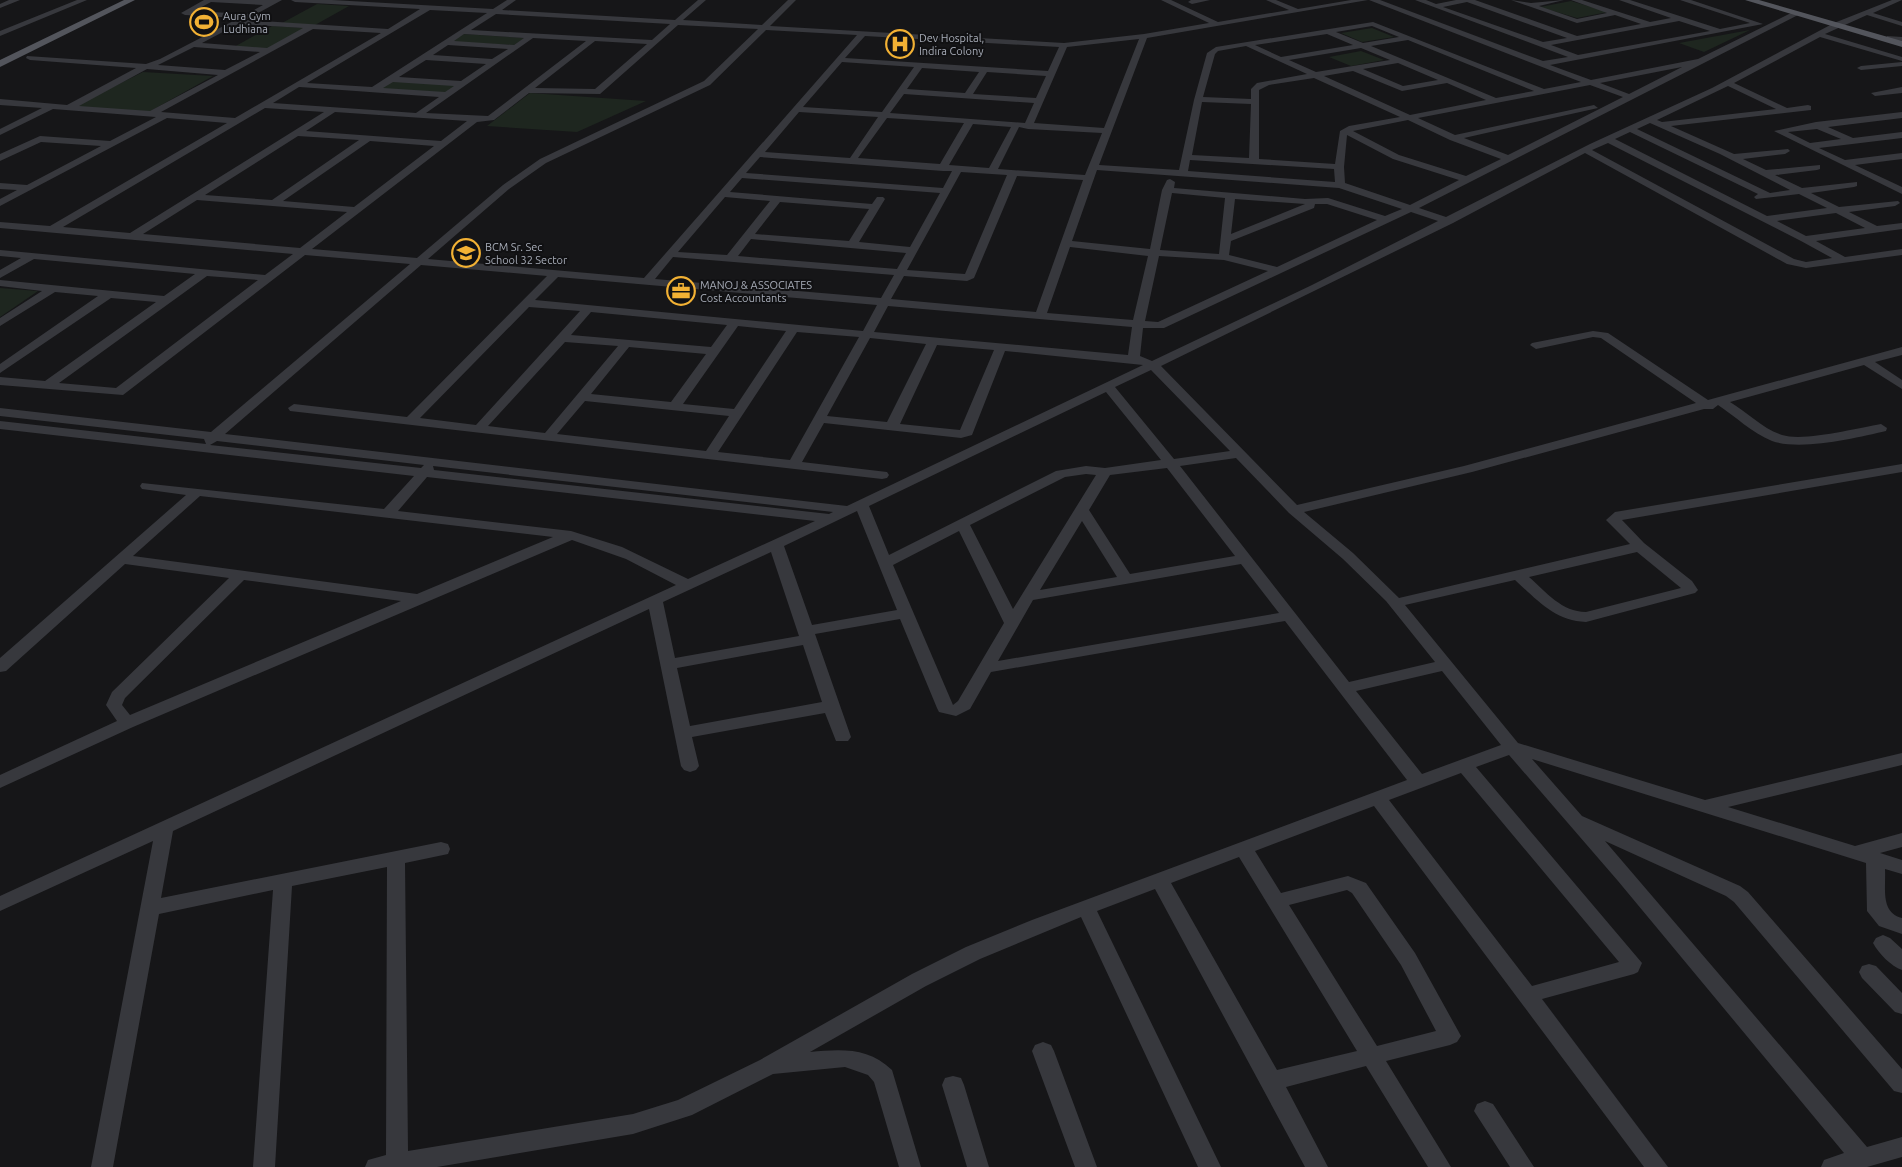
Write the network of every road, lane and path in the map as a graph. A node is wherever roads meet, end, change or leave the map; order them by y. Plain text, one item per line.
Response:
1 (16, 0) edge
2 (83, 0) edge
3 (116, 0) edge
4 (131, 0) edge
5 (210, 0) edge
6 (295, 0) edge
7 (512, 0) edge
8 (792, 0) edge
9 (1165, 0) edge
10 (1270, 0) edge
11 (1314, 0) edge
12 (1330, 0) edge
13 (1364, 0) edge
14 (1373, 0) edge
15 (1419, 0) edge
16 (1468, 0) edge
17 (1515, 0) edge
18 (1560, 0) edge
19 (1575, 0) edge
20 (1623, 0) edge
21 (1684, 0) edge
22 (1749, 0) edge
23 (1757, 0) edge
24 (1898, 0) edge
25 (268, 1) edge
26 (698, 1) edge
27 (1189, 1) edge
28 (1206, 4) edge
29 (1341, 4) junction
30 (1282, 5) junction
31 (1532, 5) junction
32 (0, 6) edge
33 (1435, 6) junction
34 (428, 8) junction
35 (1246, 10) dead end
36 (1298, 11) junction
37 (494, 12) junction
38 (1616, 13) junction
39 (1867, 13) junction
40 (1796, 14) junction
41 (1220, 15) dead end
42 (1418, 17) junction
43 (1680, 18) junction
44 (236, 19) junction
45 (1400, 20) dead end
46 (1234, 21) junction
47 (1391, 21) dead end
48 (1577, 21) junction
49 (676, 22) junction
50 (1217, 24) junction
51 (1373, 24) junction
52 (1651, 24) junction
53 (1759, 24) junction
54 (1839, 24) junction
55 (1902, 24) edge
56 (1208, 25) junction
57 (311, 27) junction
58 (763, 27) junction
59 (1546, 28) junction
60 (1771, 28) junction
61 (390, 31) junction
62 (1327, 31) junction
63 (1720, 31) junction
64 (463, 32) junction
65 (863, 33) junction
66 (0, 34) edge
67 (531, 36) junction
68 (1144, 36) junction
69 (1816, 37) junction
70 (1408, 38) junction
71 (1576, 38) junction
72 (593, 39) junction
73 (1902, 41) edge
74 (654, 42) junction
75 (447, 43) junction
76 (193, 44) junction
77 (1247, 44) junction
78 (1064, 45) junction
79 (1542, 45) junction
80 (1362, 46) junction
81 (516, 47) junction
82 (268, 50) junction
83 (0, 55) edge
84 (424, 57) junction
85 (30, 58) dead end
86 (1578, 58) junction
87 (1902, 59) edge
88 (840, 60) junction
89 (1281, 60) junction
90 (1398, 61) junction
91 (1700, 61) junction
92 (495, 62) junction
93 (0, 64) edge
94 (1542, 64) junction
95 (1902, 64) edge
96 (920, 65) junction
97 (144, 68) junction
98 (1860, 68) dead end
99 (1355, 69) junction
100 (984, 70) junction
101 (227, 73) junction
102 (1051, 74) junction
103 (1316, 76) junction
104 (391, 79) junction
105 (1446, 81) junction
106 (1588, 82) junction
107 (1728, 83) junction
108 (300, 84) junction
109 (463, 84) junction
110 (1402, 89) junction
111 (374, 90) junction
112 (527, 90) junction
113 (1902, 90) edge
114 (902, 91) junction
115 (1542, 91) junction
116 (1875, 92) dead end
117 (447, 95) junction
118 (967, 96) junction
119 (1362, 96) junction
120 (1631, 97) junction
121 (1199, 99) junction
122 (1039, 100) junction
123 (1494, 100) junction
124 (0, 102) edge
125 (1256, 102) junction
126 (1612, 104) junction
127 (266, 105) junction
128 (51, 107) junction
129 (66, 108) junction
130 (1808, 108) dead end
131 (797, 109) junction
132 (333, 110) junction
133 (1786, 111) junction
134 (150, 115) junction
135 (885, 115) junction
136 (1902, 115) edge
137 (164, 116) junction
138 (417, 116) junction
139 (1407, 117) junction
140 (474, 120) junction
141 (1650, 120) junction
142 (238, 121) junction
143 (970, 122) junction
144 (1664, 124) junction
145 (1016, 125) junction
146 (1816, 125) junction
147 (1028, 126) junction
148 (1630, 129) junction
149 (1107, 131) junction
150 (1346, 131) junction
151 (0, 132) edge
152 (295, 133) junction
153 (1902, 135) edge
154 (369, 138) junction
155 (1453, 138) junction
156 (1608, 139) junction
157 (1852, 141) junction
158 (112, 144) junction
159 (443, 144) junction
160 (1808, 146) junction
161 (1586, 150) junction
162 (1785, 151) dead end
163 (758, 154) junction
164 (1902, 156) edge
165 (1186, 157) junction
166 (1733, 157) junction
167 (0, 158) edge
168 (1510, 159) junction
169 (852, 161) junction
170 (1254, 161) junction
171 (1844, 163) junction
172 (1093, 167) junction
173 (1339, 167) junction
174 (1817, 167) dead end
175 (943, 168) junction
176 (958, 169) junction
177 (992, 171) junction
178 (1013, 173) junction
179 (1178, 174) junction
180 (1766, 174) junction
181 (740, 175) junction
182 (1089, 178) junction
183 (1468, 180) junction
184 (1854, 184) dead end
185 (1340, 185) junction
186 (0, 186) edge
187 (888, 186) junction
188 (29, 188) junction
189 (1168, 190) junction
190 (946, 191) junction
191 (1902, 191) edge
192 (1802, 192) junction
193 (724, 194) junction
194 (1230, 195) junction
195 (1769, 196) junction
196 (194, 197) junction
197 (777, 199) junction
198 (1306, 201) junction
199 (1730, 201) junction
200 (1895, 203) dead end
201 (0, 204) edge
202 (273, 204) junction
203 (875, 207) junction
204 (1410, 208) junction
205 (355, 210) junction
206 (1839, 210) junction
207 (1765, 219) junction
208 (1386, 220) junction
209 (1449, 221) junction
210 (0, 224) edge
211 (1902, 226) edge
212 (53, 229) junction
213 (1875, 229) junction
214 (133, 236) junction
215 (747, 236) junction
216 (1804, 239) junction
217 (1225, 240) junction
218 (1066, 244) junction
219 (852, 245) junction
220 (303, 250) junction
221 (913, 250) junction
222 (1902, 252) edge
223 (0, 253) edge
224 (1154, 253) junction
225 (670, 254) junction
226 (32, 256) junction
227 (1224, 257) junction
228 (730, 259) junction
229 (418, 260) junction
230 (1843, 260) junction
231 (1280, 271) junction
232 (205, 272) junction
233 (556, 273) junction
234 (900, 273) junction
235 (0, 275) edge
236 (266, 278) junction
237 (647, 281) junction
238 (0, 283) edge
239 (53, 288) junction
240 (109, 294) junction
241 (167, 300) junction
242 (884, 302) junction
243 (526, 303) junction
244 (588, 309) junction
245 (1040, 316) junction
246 (735, 322) junction
247 (0, 323) edge
248 (1138, 325) junction
249 (794, 328) junction
250 (867, 334) junction
251 (562, 338) junction
252 (933, 341) junction
253 (626, 344) junction
254 (1536, 345) dead end
255 (1001, 347) junction
256 (714, 351) junction
257 (1902, 352) edge
258 (1134, 359) junction
259 (1864, 360) junction
260 (1153, 365) junction
261 (0, 369) edge
262 (0, 381) edge
263 (1902, 384) edge
264 (1107, 385) junction
265 (47, 386) junction
266 (582, 397) junction
267 (1722, 402) junction
268 (1708, 406) junction
269 (674, 407) junction
270 (294, 408) dead end
271 (0, 412) edge
272 (738, 413) junction
273 (820, 419) junction
274 (410, 421) junction
275 (0, 425) edge
276 (892, 426) junction
277 (1881, 428) dead end
278 (479, 429) junction
279 (214, 436) junction
280 (548, 437) junction
281 (201, 448) junction
282 (1239, 454) junction
283 (710, 455) junction
284 (434, 462) junction
285 (1171, 463) junction
286 (794, 465) junction
287 (1902, 468) edge
288 (1106, 472) junction
289 (424, 473) junction
290 (882, 475) dead end
291 (147, 486) dead end
292 (197, 492) junction
293 (855, 507) junction
294 (1082, 510) junction
295 (1294, 510) junction
296 (387, 515) junction
297 (830, 519) junction
298 (963, 525) junction
299 (571, 535) junction
300 (776, 544) junction
301 (1638, 545) junction
302 (122, 559) junction
303 (1246, 559) junction
304 (885, 563) junction
305 (241, 575) junction
306 (1520, 575) junction
307 (1126, 579) junction
308 (687, 585) junction
309 (1029, 596) junction
310 (418, 599) junction
311 (656, 600) junction
312 (1395, 602) junction
313 (906, 613) junction
314 (1290, 616) junction
315 (1012, 623) junction
316 (807, 635) junction
317 (670, 664) junction
318 (1445, 665) junction
319 (0, 667) edge
320 (986, 668) junction
321 (1345, 688) junction
322 (832, 706) junction
323 (127, 723) junction
324 (684, 733) junction
325 (842, 737) dead end
326 (1512, 747) junction
327 (1902, 759) edge
328 (690, 766) dead end
329 (1465, 766) junction
330 (0, 782) edge
331 (1420, 783) junction
332 (1380, 799) junction
333 (1707, 805) junction
334 (1576, 821) junction
335 (165, 827) junction
336 (1902, 840) edge
337 (441, 849) dead end
338 (1244, 849) junction
339 (1856, 852) junction
340 (396, 858) junction
341 (1875, 858) junction
342 (1902, 867) edge
343 (1160, 880) junction
344 (283, 881) junction
345 (1277, 901) junction
346 (0, 904) edge
347 (150, 908) junction
348 (1086, 908) junction
349 (1902, 926) edge
350 (1883, 943) dead end
351 (1902, 962) edge
352 (1869, 972) dead end
353 (1528, 995) junction
354 (1902, 1006) edge
355 (1043, 1051) dead end
356 (1370, 1058) junction
357 (768, 1066) junction
358 (1272, 1081) junction
359 (1902, 1084) edge
360 (953, 1085) dead end
361 (1485, 1110) dead end
362 (1902, 1147) edge
363 (1862, 1158) junction
364 (397, 1164) junction
365 (102, 1167) edge
366 (264, 1167) edge
367 (376, 1167) edge
368 (910, 1167) edge
369 (978, 1167) edge
370 (1086, 1167) edge
371 (1210, 1167) edge
372 (1317, 1167) edge
373 (1440, 1167) edge
374 (1523, 1167) edge
375 (1657, 1167) edge
376 (1832, 1167) edge

1 - 32 street
2 - 66 street
3 - 83 main road
4 - 93 main road
5 - 25 street
5 - 44 street
6 - 34 street
7 - 37 street
8 - 58 street
9 - 50 street
10 - 30 street
11 - 30 street
12 - 29 street
13 - 29 street
14 - 42 street
15 - 33 street
16 - 33 street
16 - 59 street
17 - 31 street
18 - 31 street
19 - 38 street
20 - 43 street
21 - 53 street
22 - 40 main road
23 - 54 main road
24 - 39 street
25 - 44 street
25 - 44 street
26 - 49 street
27 - 28 street
29 - 36 street
30 - 35 street
30 - 36 street
31 - 48 street
33 - 79 street
34 - 37 street
34 - 61 street
36 - 46 street
37 - 49 street
37 - 64 street
38 - 48 street
38 - 52 street
39 - 54 street
39 - 55 street
40 - 54 main road
40 - 60 street
41 - 46 street
42 - 45 street
42 - 94 street
43 - 52 street
43 - 63 street
44 - 57 street
44 - 76 street
44 - 97 street
46 - 50 street
47 - 51 street
48 - 59 street
49 - 58 street
49 - 74 street
50 - 56 street
51 - 62 street
51 - 70 street
52 - 71 street
53 - 60 street
53 - 63 street
54 - 69 street
54 - 73 main road
54 - 73 main road
56 - 68 street
56 - 77 street
57 - 61 street
57 - 82 street
58 - 65 street
58 - 229 street
59 - 71 street
60 - 91 street
61 - 108 street
62 - 77 street
62 - 80 street
63 - 86 street
64 - 67 street
64 - 75 street
65 - 78 street
65 - 88 street
67 - 72 street
67 - 81 street
68 - 78 street
68 - 149 street
69 - 87 street
69 - 107 street
70 - 80 street
70 - 115 street
71 - 79 street
72 - 74 street
72 - 112 street
74 - 112 street
75 - 81 street
75 - 84 street
76 - 82 street
76 - 97 street
77 - 89 street
77 - 121 street
78 - 102 street
79 - 86 street
80 - 89 street
80 - 90 street
81 - 92 street
82 - 101 street
84 - 92 street
84 - 104 street
85 - 97 street
86 - 94 street
88 - 96 street
88 - 131 street
89 - 103 street
90 - 99 street
90 - 105 street
91 - 106 street
91 - 120 street
92 - 109 street
94 - 106 street
95 - 98 street
96 - 100 street
96 - 114 street
97 - 101 street
97 - 129 street
99 - 103 street
99 - 110 street
100 - 102 street
100 - 118 street
101 - 134 street
102 - 122 street
103 - 119 street
103 - 125 street
104 - 109 street
104 - 111 street
105 - 110 street
105 - 123 street
106 - 115 street
106 - 120 street
107 - 133 street
107 - 141 street
108 - 111 street
108 - 127 street
109 - 117 street
110 - 119 street
111 - 117 street
112 - 140 street
113 - 116 street
114 - 118 street
114 - 135 street
115 - 123 street
117 - 138 street
118 - 122 street
119 - 139 street
120 - 126 street
121 - 125 street
121 - 165 street
122 - 147 street
123 - 139 street
124 - 128 street
125 - 170 street
126 - 155 street
126 - 168 street
127 - 132 street
127 - 142 street
128 - 129 street
128 - 151 street
129 - 134 street
130 - 133 street
131 - 135 street
131 - 163 street
132 - 138 street
132 - 152 street
133 - 144 street
133 - 146 street
134 - 137 street
135 - 143 street
135 - 169 street
136 - 146 street
137 - 142 street
137 - 158 street
138 - 140 street
139 - 150 street
139 - 155 street
140 - 159 street
141 - 144 street
141 - 148 street
142 - 212 street
143 - 145 street
143 - 175 street
144 - 166 street
145 - 147 street
145 - 177 street
146 - 157 street
146 - 160 street
147 - 149 street
148 - 156 street
148 - 195 street
149 - 172 street
150 - 173 street
150 - 183 street
152 - 154 street
152 - 196 street
153 - 157 street
154 - 159 street
154 - 202 street
155 - 168 street
156 - 161 street
156 - 199 street
157 - 160 street
158 - 167 street
158 - 188 street
159 - 205 street
160 - 171 street
161 - 209 street
161 - 230 street
162 - 166 street
163 - 169 street
163 - 181 street
164 - 171 street
165 - 170 street
165 - 179 street
166 - 180 street
168 - 183 street
169 - 175 street
170 - 173 street
171 - 191 street
172 - 179 street
172 - 182 street
173 - 185 street
174 - 180 street
175 - 176 street
176 - 177 street
176 - 190 street
177 - 178 street
178 - 182 street
178 - 234 street
179 - 185 street
179 - 189 street
180 - 192 street
181 - 187 street
181 - 193 street
182 - 218 street
183 - 204 street
184 - 192 street
185 - 204 street
186 - 188 street
187 - 190 street
187 - 203 street
188 - 201 street
189 - 194 street
189 - 224 street
190 - 221 street
192 - 195 street
192 - 206 street
193 - 197 street
193 - 225 street
194 - 198 street
194 - 217 street
195 - 199 street
196 - 202 street
196 - 214 street
197 - 203 street
197 - 215 street
198 - 208 street
198 - 217 street
199 - 207 street
200 - 206 street
202 - 205 street
203 - 219 street
204 - 208 street
204 - 209 street
205 - 220 street
206 - 207 street
206 - 213 street
207 - 216 street
208 - 231 street
209 - 260 street
210 - 212 street
211 - 213 street
212 - 214 street
213 - 216 street
214 - 220 street
215 - 219 street
215 - 228 street
216 - 230 street
217 - 227 street
218 - 224 street
218 - 245 street
219 - 221 street
220 - 229 street
220 - 236 street
221 - 234 street
222 - 230 street
223 - 226 street
224 - 227 street
224 - 248 street
225 - 228 street
225 - 237 street
226 - 232 street
226 - 235 street
227 - 231 street
228 - 234 street
229 - 233 street
229 - 279 street
231 - 248 street
232 - 236 street
232 - 241 street
233 - 237 street
233 - 243 street
234 - 242 street
236 - 265 street
237 - 242 street
238 - 239 street
239 - 240 street
239 - 247 street
240 - 241 street
240 - 261 street
241 - 265 street
242 - 245 street
242 - 250 street
243 - 244 street
243 - 274 street
244 - 246 street
244 - 251 street
245 - 248 street
246 - 249 street
246 - 256 street
248 - 258 street
249 - 250 street
249 - 272 street
250 - 252 street
250 - 273 street
251 - 253 street
251 - 278 street
252 - 255 street
252 - 276 street
253 - 256 street
253 - 266 street
254 - 268 street
255 - 258 street
255 - 276 street
256 - 269 street
257 - 259 street
258 - 260 street
259 - 263 street
259 - 267 street
260 - 264 street
260 - 282 street
262 - 265 street
264 - 285 street
264 - 293 street
266 - 269 street
266 - 280 street
267 - 268 street
267 - 277 street
268 - 295 street
269 - 272 street
270 - 274 street
271 - 279 street
272 - 283 street
273 - 276 street
273 - 286 street
274 - 278 street
275 - 281 street
278 - 280 street
279 - 281 street
279 - 284 street
280 - 283 street
281 - 289 street
282 - 285 street
282 - 295 street
283 - 286 street
284 - 289 street
284 - 293 street
285 - 288 street
285 - 303 street
286 - 290 street
287 - 301 street
288 - 294 street
288 - 298 street
289 - 296 street
289 - 297 street
291 - 292 street
292 - 296 street
292 - 302 street
293 - 297 street
293 - 304 street
294 - 307 street
294 - 309 street
295 - 312 street
296 - 299 street
297 - 300 street
298 - 304 street
298 - 315 street
299 - 308 street
299 - 310 street
300 - 308 street
300 - 316 street
301 - 306 street
301 - 306 street
302 - 305 street
302 - 319 street
303 - 307 street
303 - 314 street
304 - 313 street
305 - 310 street
305 - 323 street
306 - 312 street
307 - 309 street
308 - 311 street
309 - 315 street
310 - 323 street
311 - 317 street
311 - 335 street
312 - 318 street
313 - 316 street
313 - 320 street
314 - 320 street
314 - 321 street
315 - 320 street
316 - 317 street
316 - 322 street
317 - 324 street
318 - 321 street
318 - 326 street
321 - 331 street
322 - 324 street
322 - 325 street
323 - 330 street
324 - 328 street
326 - 329 street
326 - 333 street
326 - 334 street
327 - 333 street
329 - 331 street
329 - 353 street
331 - 332 street
332 - 338 street
332 - 353 street
333 - 339 street
334 - 359 street
334 - 363 street
335 - 346 street
335 - 347 street
336 - 339 street
337 - 340 street
338 - 343 street
338 - 345 street
339 - 341 street
340 - 344 street
340 - 364 street
341 - 342 street
341 - 349 street
343 - 348 street
343 - 358 street
344 - 347 street
344 - 366 street
345 - 356 street
345 - 356 street
347 - 365 street
348 - 357 street
348 - 371 street
350 - 351 street
352 - 354 street
353 - 375 street
355 - 370 street
356 - 358 street
356 - 373 street
357 - 364 street
357 - 368 street
358 - 372 street
360 - 369 street
361 - 374 street
362 - 363 street
363 - 376 street
364 - 367 street

